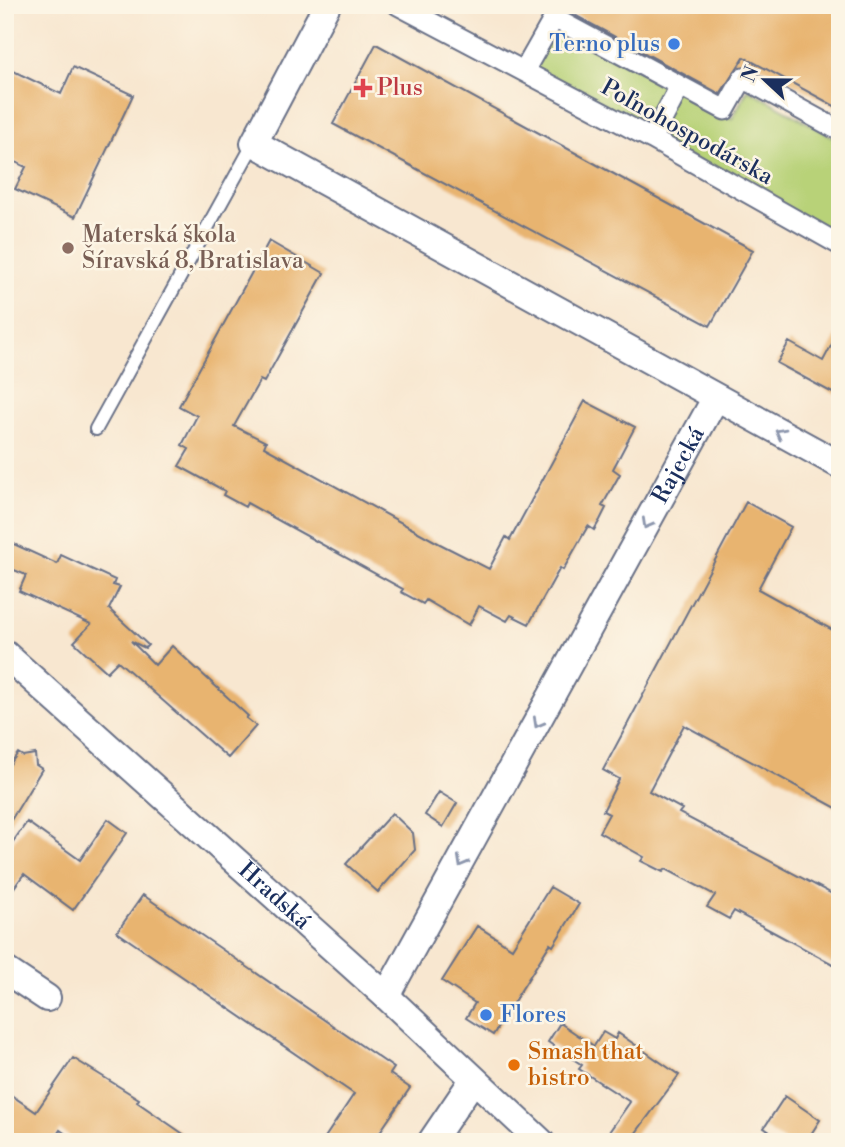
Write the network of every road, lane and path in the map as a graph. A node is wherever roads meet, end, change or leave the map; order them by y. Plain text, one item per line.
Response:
1 (327, 5) edge
2 (398, 5) edge
3 (524, 71) junction
4 (680, 86) junction
5 (840, 131) edge
6 (652, 139) junction
7 (254, 143) junction
8 (840, 244) edge
9 (715, 399) junction
10 (96, 429) dead end
11 (840, 465) edge
12 (5, 654) edge
13 (5, 970) edge
14 (386, 996) junction
15 (47, 998) dead end
16 (473, 1080) junction
17 (431, 1142) edge
18 (541, 1142) edge

1 - 7 street
2 - 3 street, Poľnohospodárska
3 - 4 street
3 - 6 street, Poľnohospodárska
4 - 5 street
4 - 6 street
6 - 8 street, Poľnohospodárska
7 - 9 street
7 - 10 lane
11 -> 9 street
9 -> 14 street, Rajecká
12 - 14 street, Hradská
13 - 15 street
14 - 16 street, Hradská
16 - 17 street
16 - 18 street, Hradská

